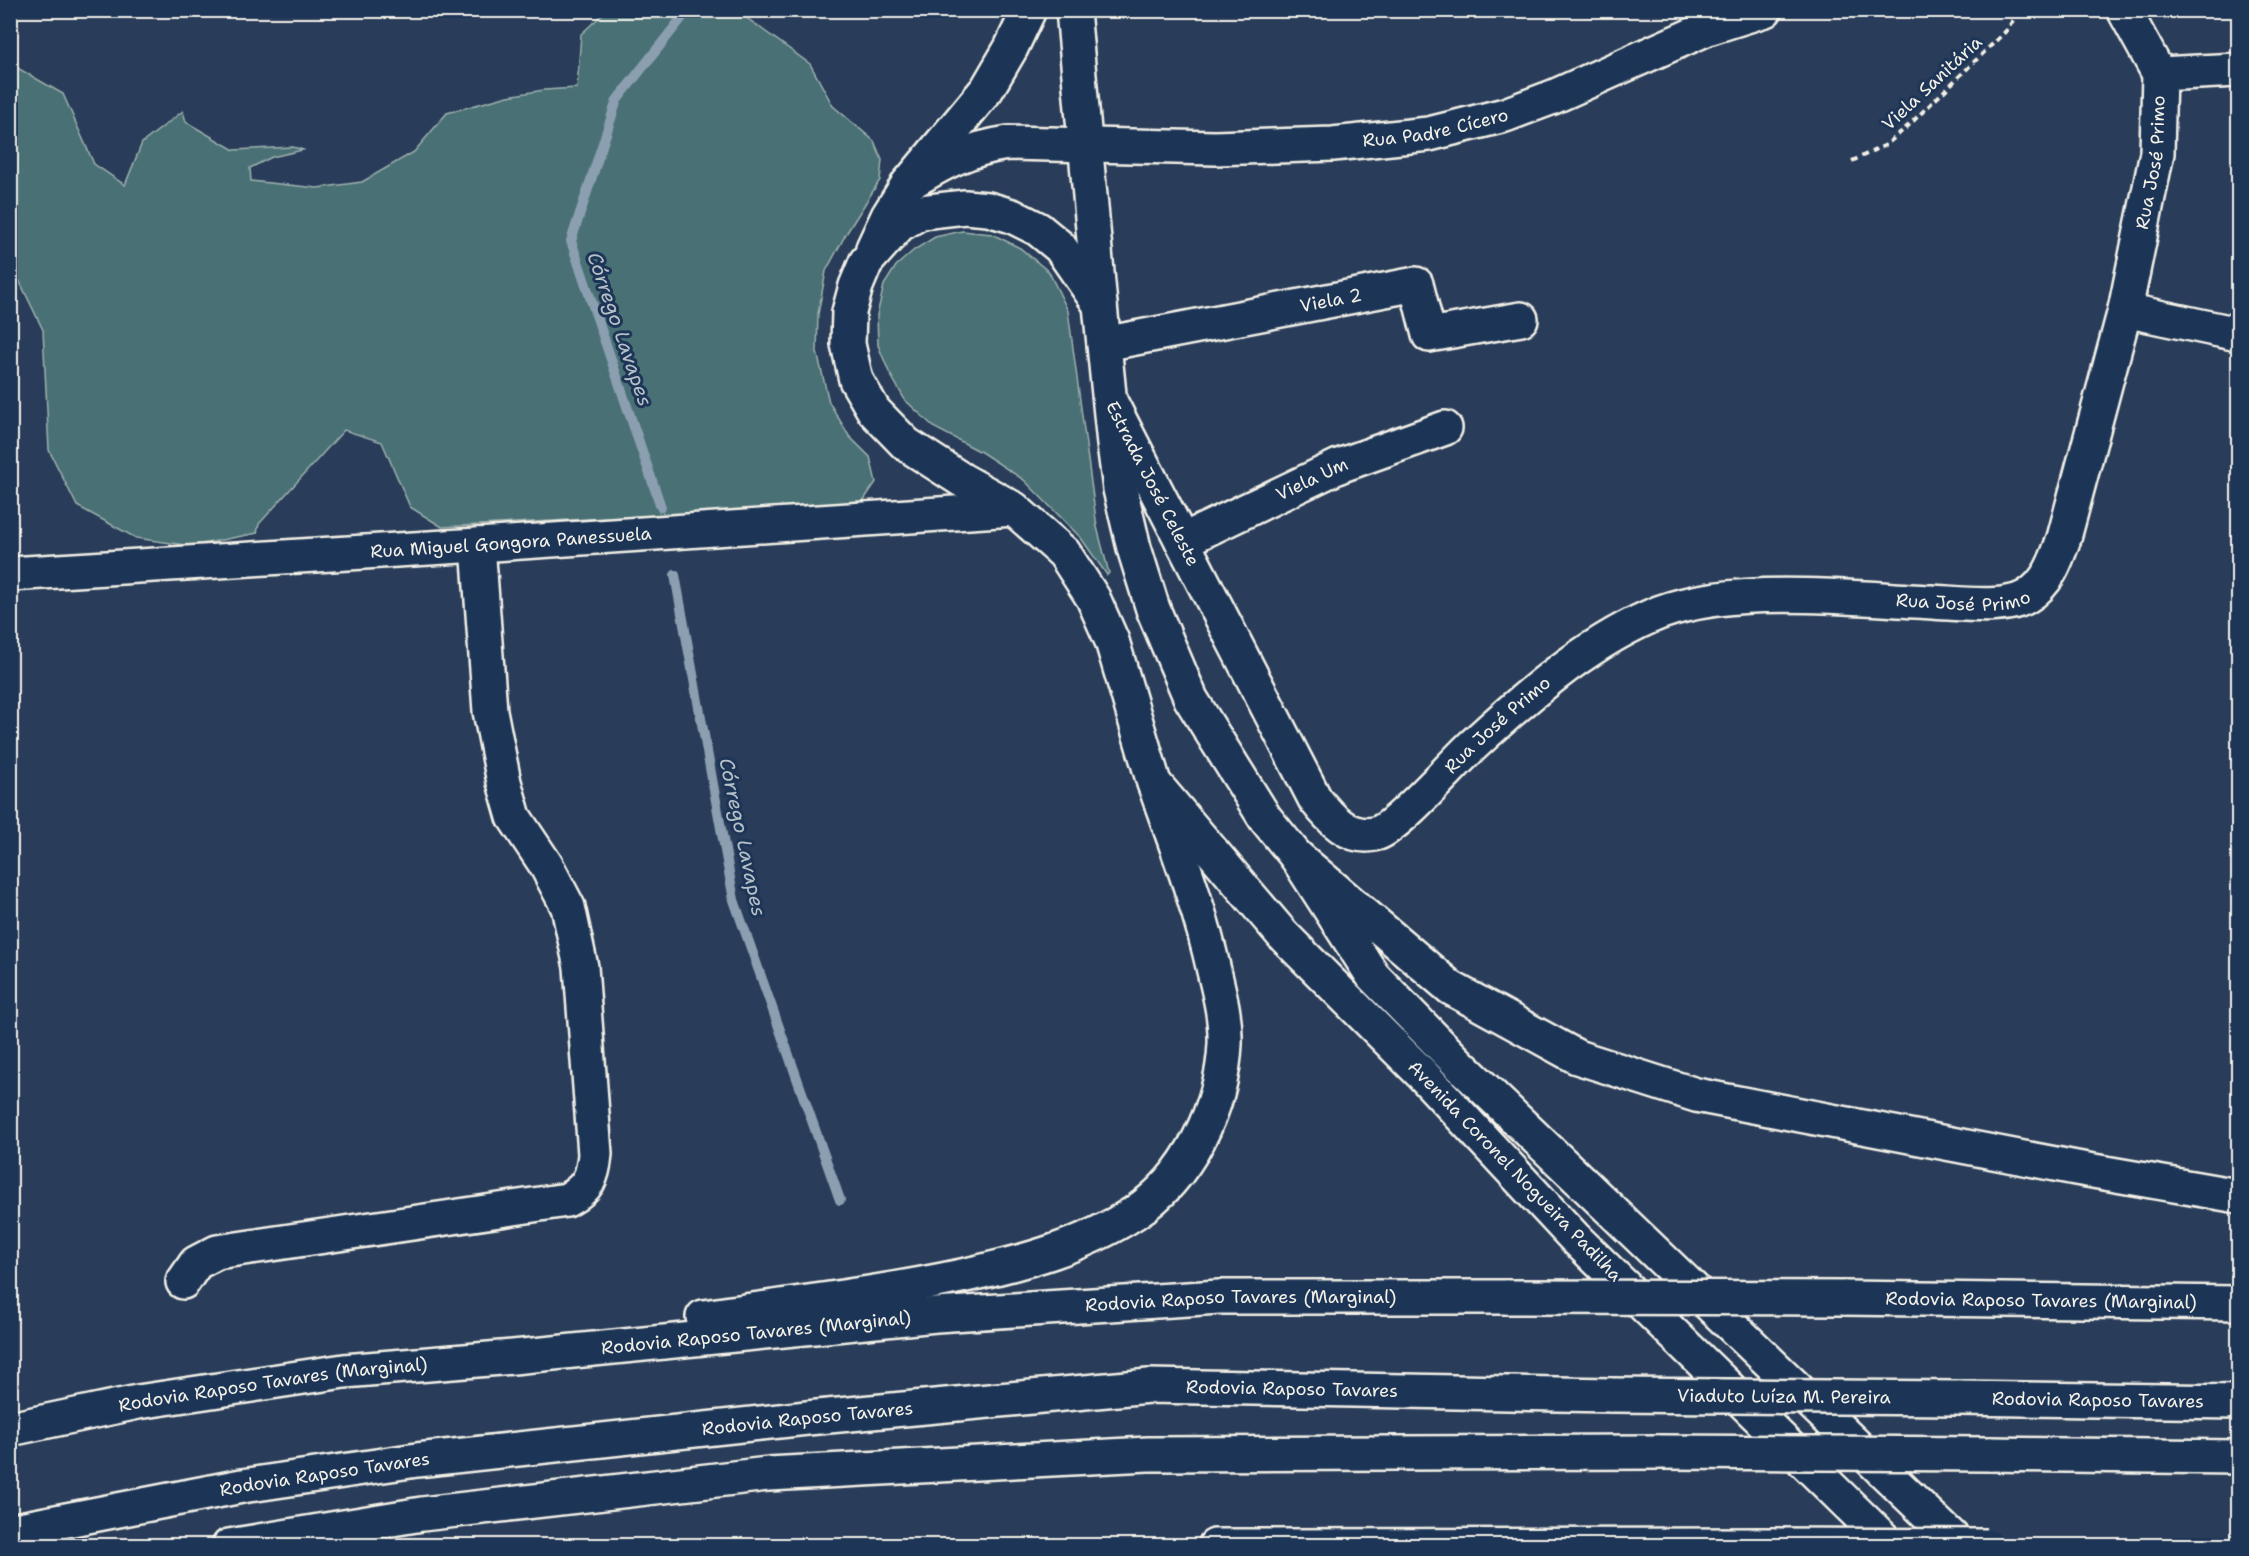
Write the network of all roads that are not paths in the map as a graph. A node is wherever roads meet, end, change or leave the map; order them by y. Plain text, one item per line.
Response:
1 (1029, 10) edge
2 (1073, 10) edge
3 (1765, 10) edge
4 (2124, 10) edge
5 (2238, 70) edge
6 (2159, 74) junction
7 (1087, 144) junction
8 (908, 184) junction
9 (866, 262) junction
10 (1100, 305) junction
11 (2125, 310) junction
12 (1521, 319) dead end
13 (2238, 334) edge
14 (1104, 344) junction
15 (1110, 401) junction
16 (1445, 428) dead end
17 (1014, 509) junction
18 (1182, 541) junction
19 (478, 545) junction
20 (10, 574) edge
21 (1154, 783) junction
22 (1360, 834) joint
23 (1296, 856) junction
24 (2238, 1196) edge
25 (183, 1282) dead end
26 (2238, 1303) edge
27 (344, 1371) junction
28 (1612, 1395) joint
29 (1958, 1398) joint
30 (2238, 1402) edge
31 (10, 1429) edge
32 (2238, 1457) edge
33 (10, 1531) edge
34 (229, 1545) edge
35 (1215, 1545) edge
36 (1774, 1545) edge
37 (1891, 1545) edge
38 (1960, 1545) edge
39 (1987, 1545) edge

1 - 8 main road
2 - 7 main road
3 - 7 main road, Rua Padre Cícero
4 - 6 main road, Rua José Primo
5 - 6 main road
6 - 11 main road, Rua José Primo
7 - 8 main road
7 - 10 main road
8 - 9 main road
9 - 10 main road
9 - 17 main road
10 - 14 main road
11 - 13 main road
11 - 22 main road, Rua José Primo
12 - 14 main road, Viela 2
14 - 15 main road
15 - 18 main road, Estrada José Celeste
15 - 23 main road, Estrada José Celeste
16 - 18 main road, Viela Um
17 - 19 main road, Rua Miguel Gongora Panessuela
17 - 21 main road
18 - 22 main road, Estrada José Celeste
19 - 20 main road, Rua Miguel Gongora Panessuela
19 - 25 main road
21 - 27 main road
21 - 37 main road, Avenida Coronel Nogueira Padilha
23 - 24 main road
23 - 38 main road, Avenida Coronel Nogueira Padilha
26 - 27 main road, Rodovia Raposo Tavares (Marginal), bridge
27 - 31 main road, Rodovia Raposo Tavares (Marginal)
28 - 29 main road, Viaduto Luíza M. Pereira, bridge
28 - 33 main road, Rodovia Raposo Tavares
29 - 30 main road, Rodovia Raposo Tavares
32 - 34 main road, bridge
35 - 36 main road
36 - 39 main road, bridge

